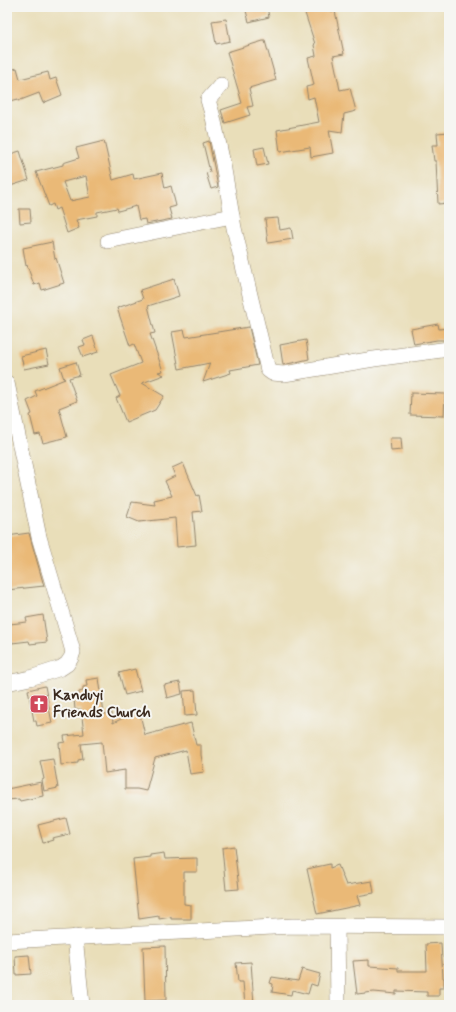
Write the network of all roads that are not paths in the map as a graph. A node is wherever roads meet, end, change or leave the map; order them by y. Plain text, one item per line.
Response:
1 (221, 86) dead end
2 (232, 216) junction
3 (108, 241) dead end
4 (449, 349) edge
5 (7, 383) edge
6 (7, 683) edge
7 (337, 927) junction
8 (449, 927) edge
9 (75, 937) junction
10 (7, 941) edge
11 (82, 1005) edge
12 (338, 1005) edge

1 - 2 street
2 - 3 street
2 - 4 street
5 - 6 street
7 - 8 street
7 - 9 street
7 - 12 street
9 - 10 street
9 - 11 street

